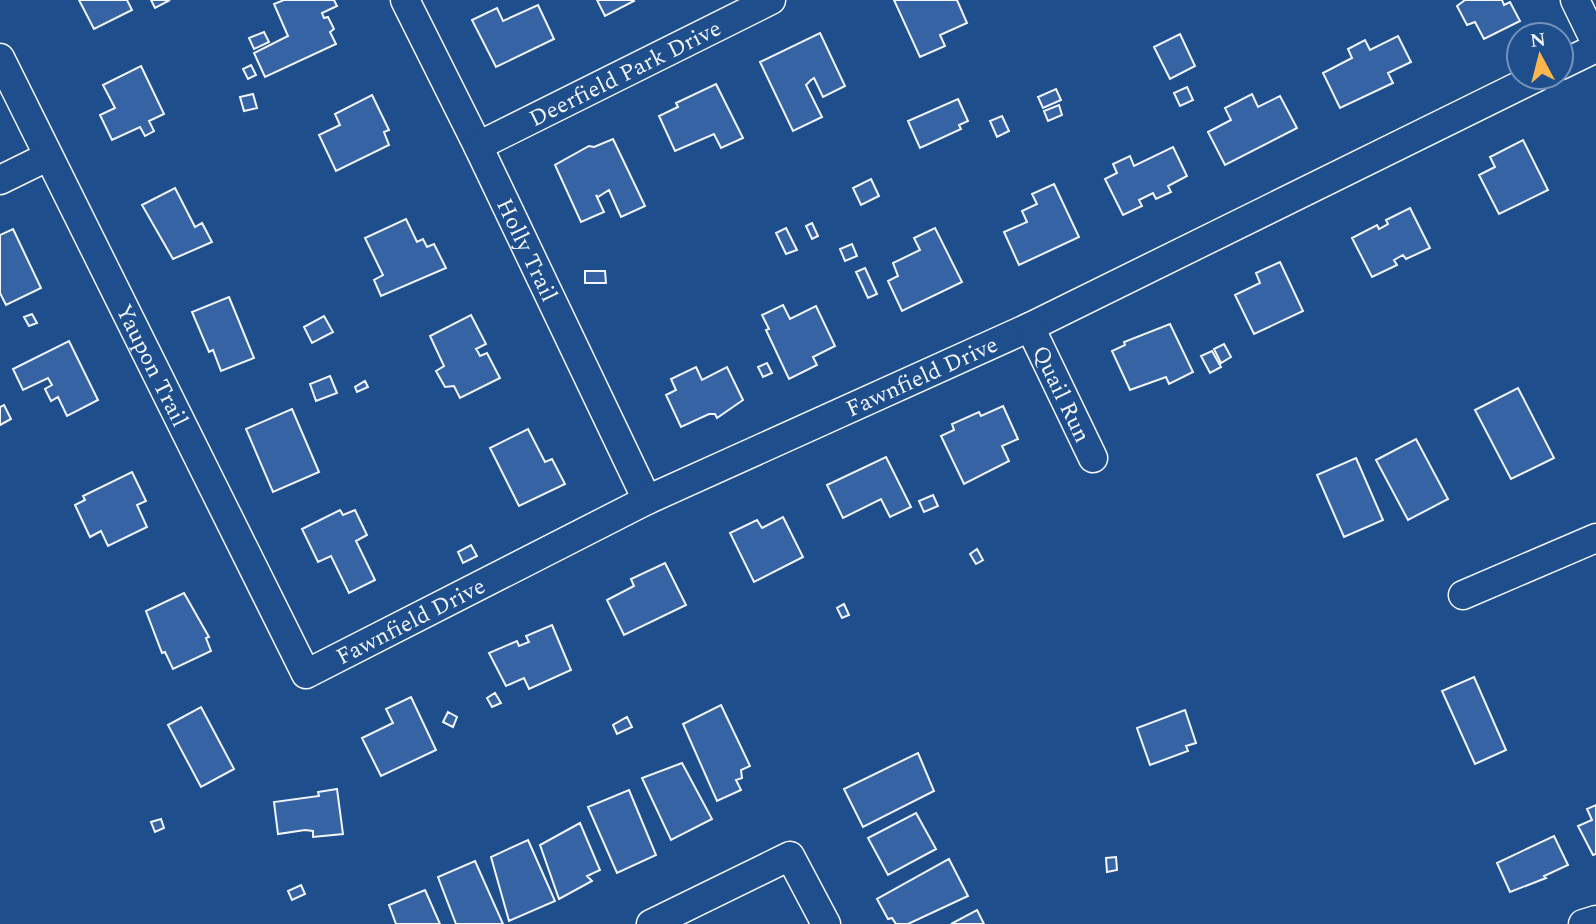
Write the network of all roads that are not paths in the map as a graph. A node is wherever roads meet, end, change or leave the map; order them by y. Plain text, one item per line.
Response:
1 (405, 0) edge
2 (771, 0) edge
3 (1575, 0) edge
4 (1596, 45) edge
5 (1575, 57) edge
6 (0, 58) edge
7 (1509, 91) edge
8 (478, 146) junction
9 (47, 157) junction
10 (0, 180) edge
11 (1030, 327) junction
12 (1093, 458) dead end
13 (647, 500) junction
14 (1596, 538) edge
15 (1463, 596) dead end
16 (306, 674) joint
17 (1596, 920) edge
18 (651, 924) edge
19 (826, 924) edge
20 (1583, 924) edge

1 - 8 street, Holly Trail
2 - 8 street, Deerfield Park Drive
3 - 4 street
4 - 5 street
6 - 9 street, Yaupon Trail
7 - 11 street, Fawnfield Drive
8 - 13 street, Holly Trail
9 - 10 street
9 - 16 street, Yaupon Trail
11 - 12 street, Quail Run
11 - 13 street, Fawnfield Drive
13 - 16 street, Fawnfield Drive
14 - 15 street
17 - 20 street
18 - 19 street

